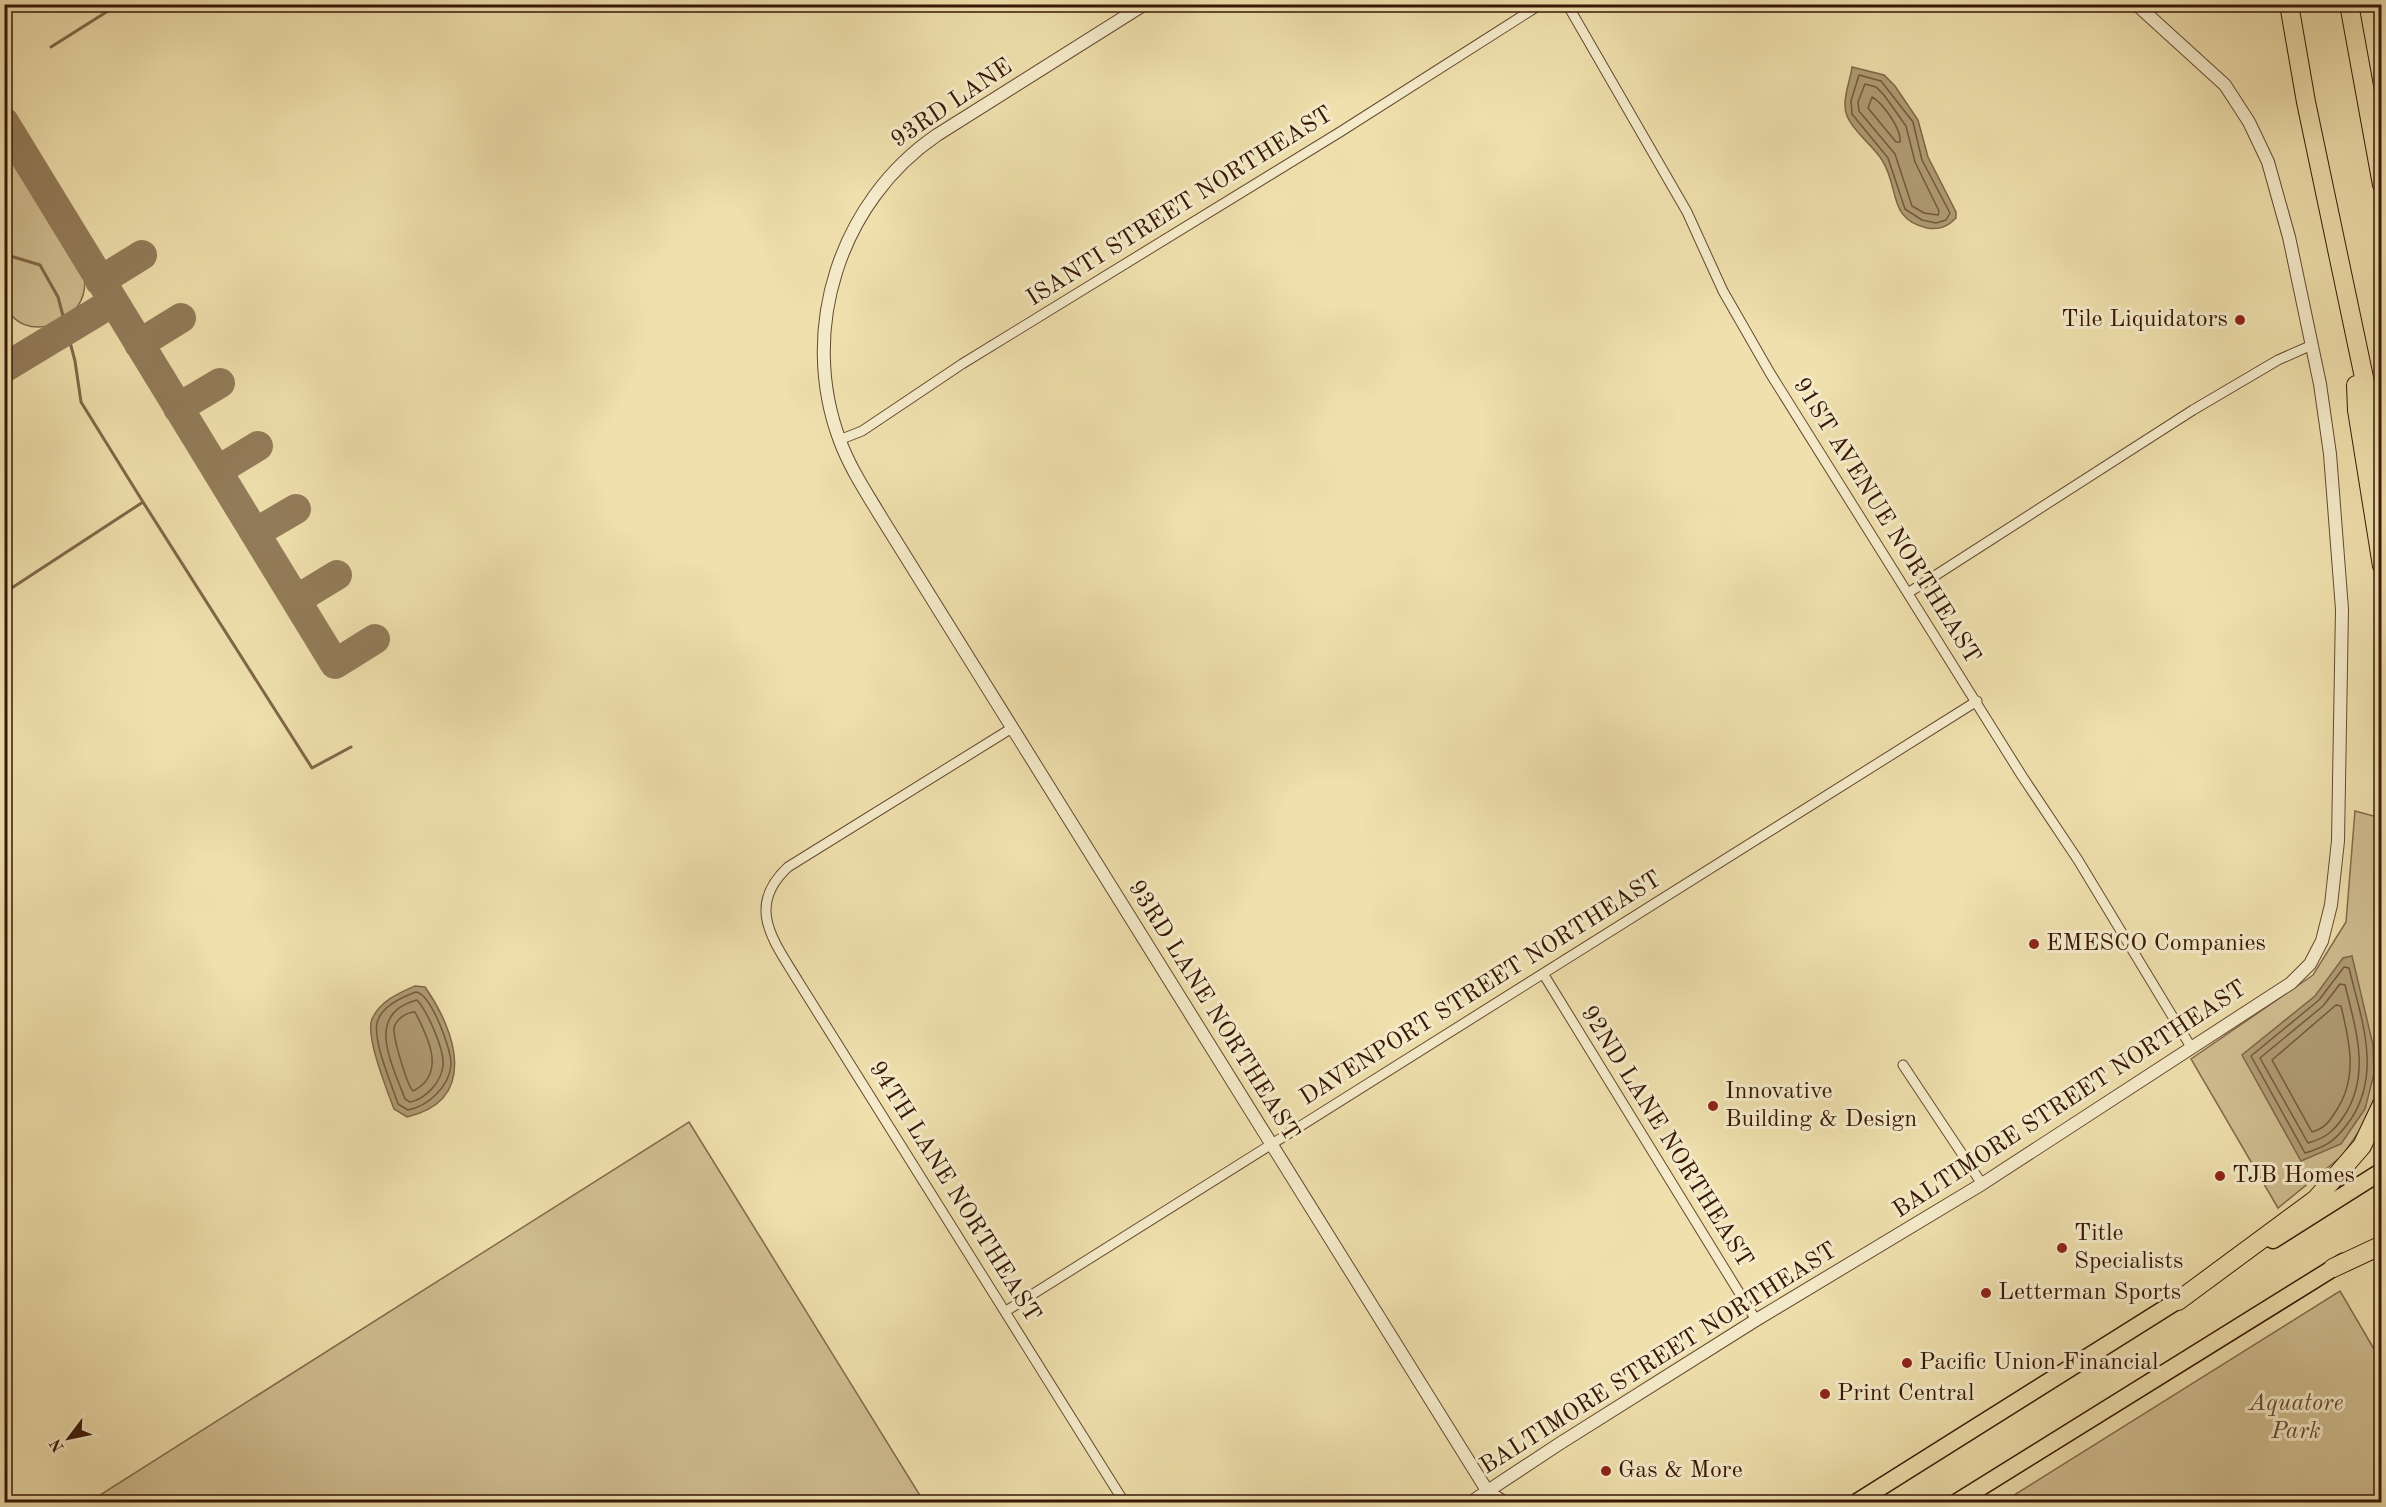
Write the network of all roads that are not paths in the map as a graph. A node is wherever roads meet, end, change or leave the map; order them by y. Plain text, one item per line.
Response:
1 (1145, 4) edge
2 (1541, 4) edge
3 (1567, 4) edge
4 (2136, 4) edge
5 (2289, 4) edge
6 (2349, 4) edge
7 (2382, 185) edge
8 (2355, 338) junction
9 (2312, 345) junction
10 (839, 440) junction
11 (2382, 464) edge
12 (903, 552) joint
13 (2382, 566) edge
14 (1908, 593) junction
15 (1977, 700) junction
16 (1012, 728) junction
17 (1544, 975) junction
18 (2191, 1047) junction
19 (1903, 1065) dead end
20 (2382, 1104) edge
21 (1271, 1143) junction
22 (2382, 1171) edge
23 (1982, 1184) junction
24 (2382, 1237) edge
25 (2382, 1245) edge
26 (2332, 1268) junction
27 (2178, 1300) junction
28 (1006, 1311) junction
29 (1756, 1320) junction
30 (1488, 1497) edge
31 (1124, 1503) edge
32 (1471, 1503) edge
33 (1504, 1503) edge
34 (1857, 1503) edge
35 (1957, 1503) edge

1 - 10 street, 93RD LANE
2 - 10 street, ISANTI STREET NORTHEAST
3 - 14 street, 91ST AVENUE NORTHEAST
4 - 9 street, BALTIMORE STREET NORTHEAST
5 - 8 highway
6 - 7 highway
8 - 11 highway
8 - 13 highway
9 - 14 street
9 - 18 street, BALTIMORE STREET NORTHEAST
10 - 12 street, 93RD LANE
12 - 16 street, 93RD LANE NORTHEAST
14 - 15 street, 91ST AVENUE NORTHEAST
15 - 17 street, DAVENPORT STREET NORTHEAST
15 - 18 street, 91ST AVENUE NORTHEAST
16 - 21 street, 93RD LANE NORTHEAST
16 - 28 street, 94TH LANE NORTHEAST
17 - 21 street, DAVENPORT STREET NORTHEAST
17 - 29 street, 92ND LANE NORTHEAST
18 - 23 street, BALTIMORE STREET NORTHEAST
19 - 23 street
20 - 27 highway
21 - 28 street, DAVENPORT STREET NORTHEAST
21 - 30 street, 93RD LANE NORTHEAST
22 - 27 highway
23 - 29 street, BALTIMORE STREET NORTHEAST
24 - 26 highway
25 - 26 highway
26 - 35 highway
27 - 34 highway
28 - 31 street, 94TH LANE NORTHEAST
29 - 30 street, BALTIMORE STREET NORTHEAST
30 - 32 street, BALTIMORE STREET NORTHEAST
30 - 33 street, 93RD LANE NORTHEAST

